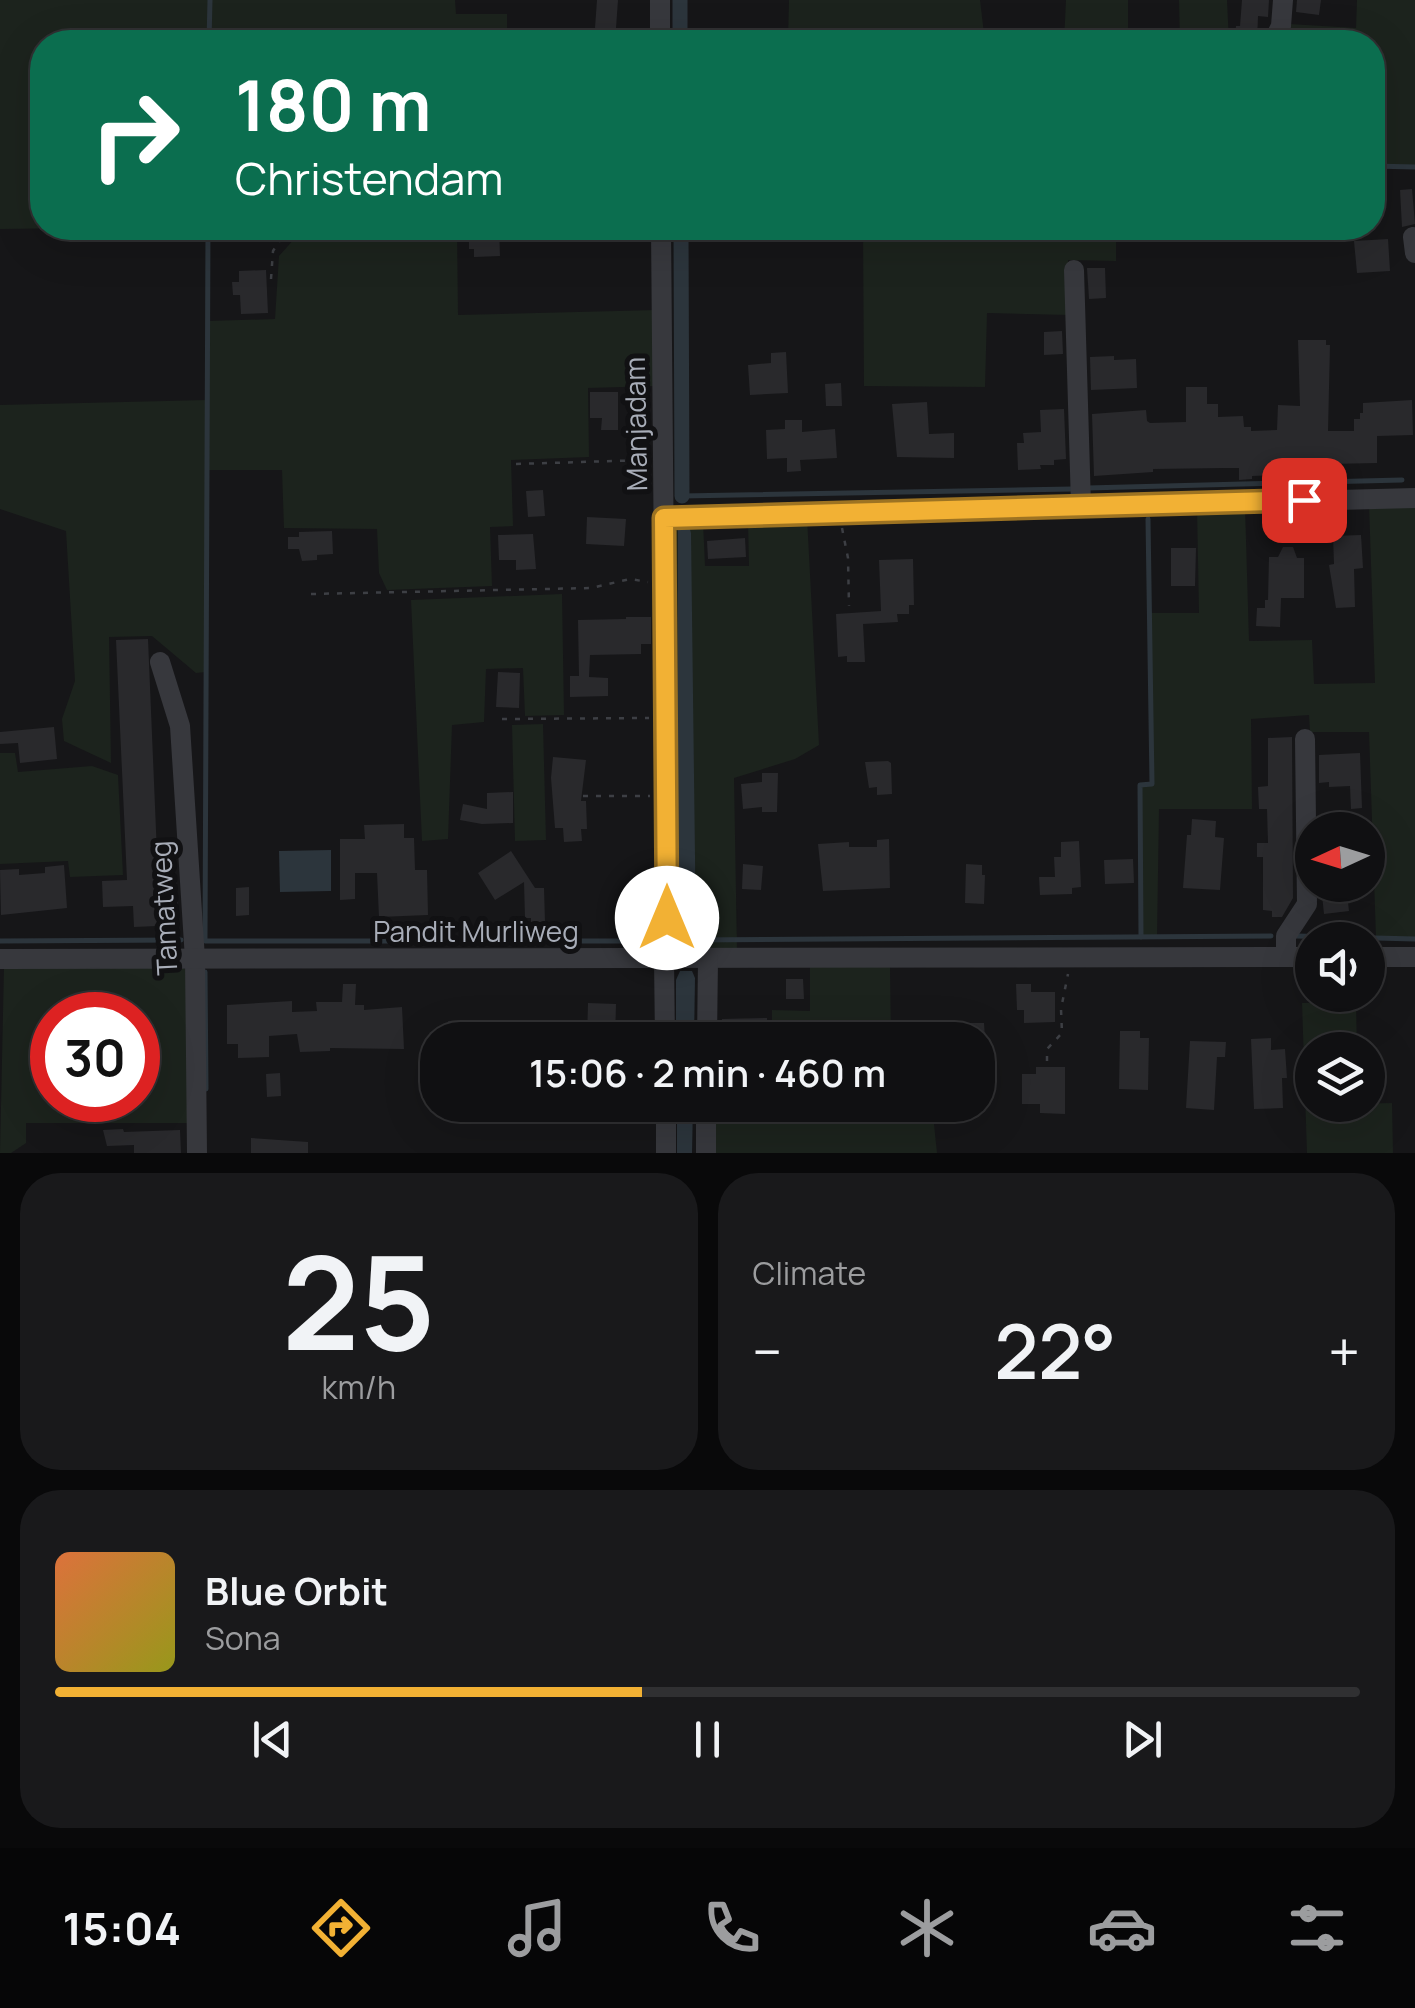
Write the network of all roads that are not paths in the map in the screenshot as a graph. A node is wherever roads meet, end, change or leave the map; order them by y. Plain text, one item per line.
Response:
1 (660, 0) edge
2 (1283, 0) edge
3 (660, 30) edge
4 (1279, 30) edge
5 (661, 240) edge
6 (1074, 270) dead end
7 (1415, 495) edge
8 (1081, 505) junction
9 (664, 518) junction
10 (160, 662) dead end
11 (1305, 739) dead end
12 (195, 958) junction
13 (1286, 958) junction
14 (1295, 958) edge
15 (1385, 958) edge
16 (1415, 958) edge
17 (0, 959) edge
18 (668, 959) junction
19 (706, 959) junction
20 (666, 1022) edge
21 (707, 1022) edge
22 (666, 1122) edge
23 (706, 1122) edge
24 (197, 1153) edge
25 (666, 1153) edge
26 (706, 1153) edge

1 - 3 street
2 - 4 street
5 - 9 street, Manjadam
6 - 8 street
7 - 8 street
8 - 9 street
9 - 18 street, Manjadam
10 - 12 street, Tamatweg
11 - 13 street
12 - 17 street, Pandit Murliweg
12 - 18 street, Pandit Murliweg
12 - 24 street, Tamatweg
13 - 14 street, Pandit Murliweg
13 - 19 street, Pandit Murliweg
15 - 16 street
18 - 19 street, Pandit Murliweg
18 - 20 street, Manjadam
19 - 21 street
22 - 25 street
23 - 26 street

